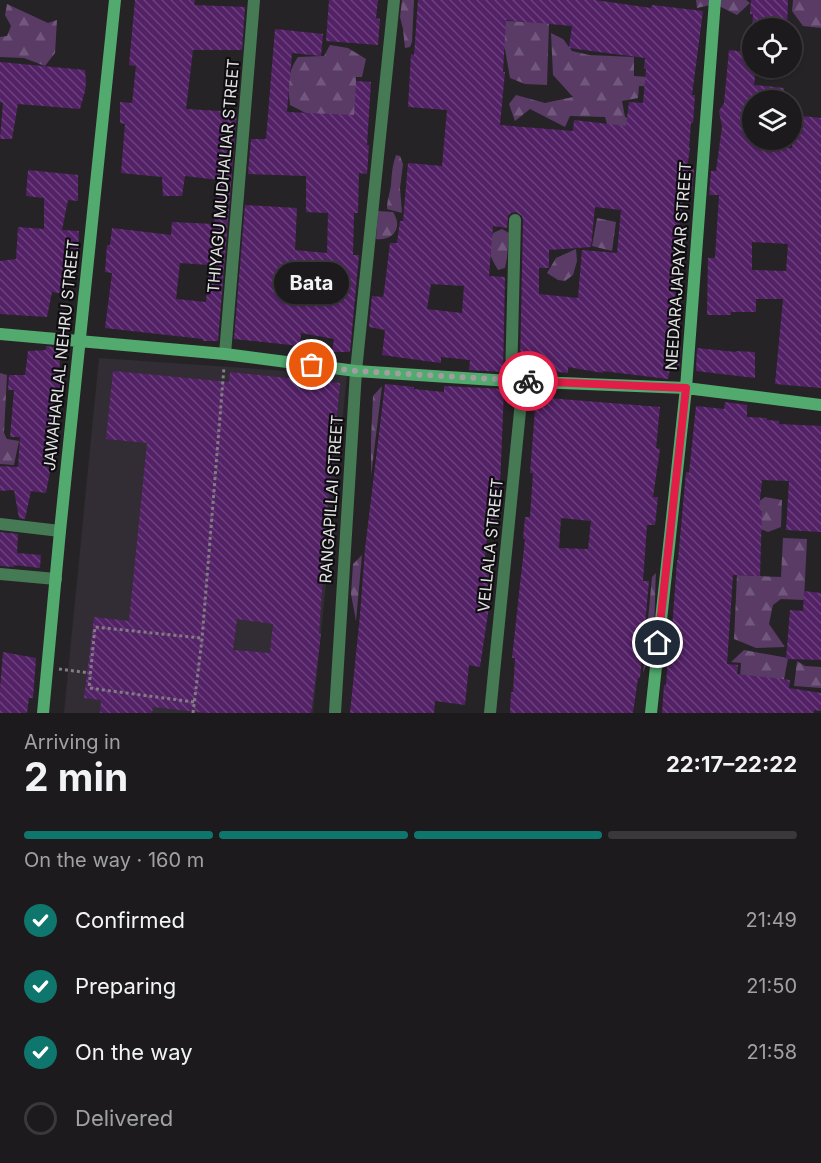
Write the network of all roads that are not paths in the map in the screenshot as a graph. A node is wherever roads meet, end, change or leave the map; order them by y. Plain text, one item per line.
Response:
1 (115, 0) edge
2 (254, 0) edge
3 (394, 0) edge
4 (715, 0) edge
5 (514, 220) dead end
6 (0, 334) edge
7 (79, 342) junction
8 (225, 354) junction
9 (356, 371) junction
10 (517, 381) junction
11 (686, 388) junction
12 (821, 405) edge
13 (0, 524) edge
14 (60, 531) junction
15 (0, 574) edge
16 (56, 579) junction
17 (43, 713) edge
18 (334, 713) edge
19 (490, 713) edge
20 (651, 713) edge

1 - 7 street, JAWAHARLAL NEHRU STREET
2 - 8 street, THIYAGU MUDHALIAR STREET
3 - 9 street, RANGAPILLAI STREET
4 - 11 street, NEEDARAJAPAYAR STREET
5 - 10 street, VELLALA STREET
6 - 7 street
7 - 8 street
7 - 14 street, JAWAHARLAL NEHRU STREET
8 - 9 street
9 - 10 street
9 - 18 street, RANGAPILLAI STREET
10 - 11 street
10 - 19 street, VELLALA STREET
11 - 12 street
11 - 20 street, NEEDARAJAPAYAR STREET
13 - 14 street
14 - 16 street, JAWAHARLAL NEHRU STREET
15 - 16 street
16 - 17 street, JAWAHARLAL NEHRU STREET

